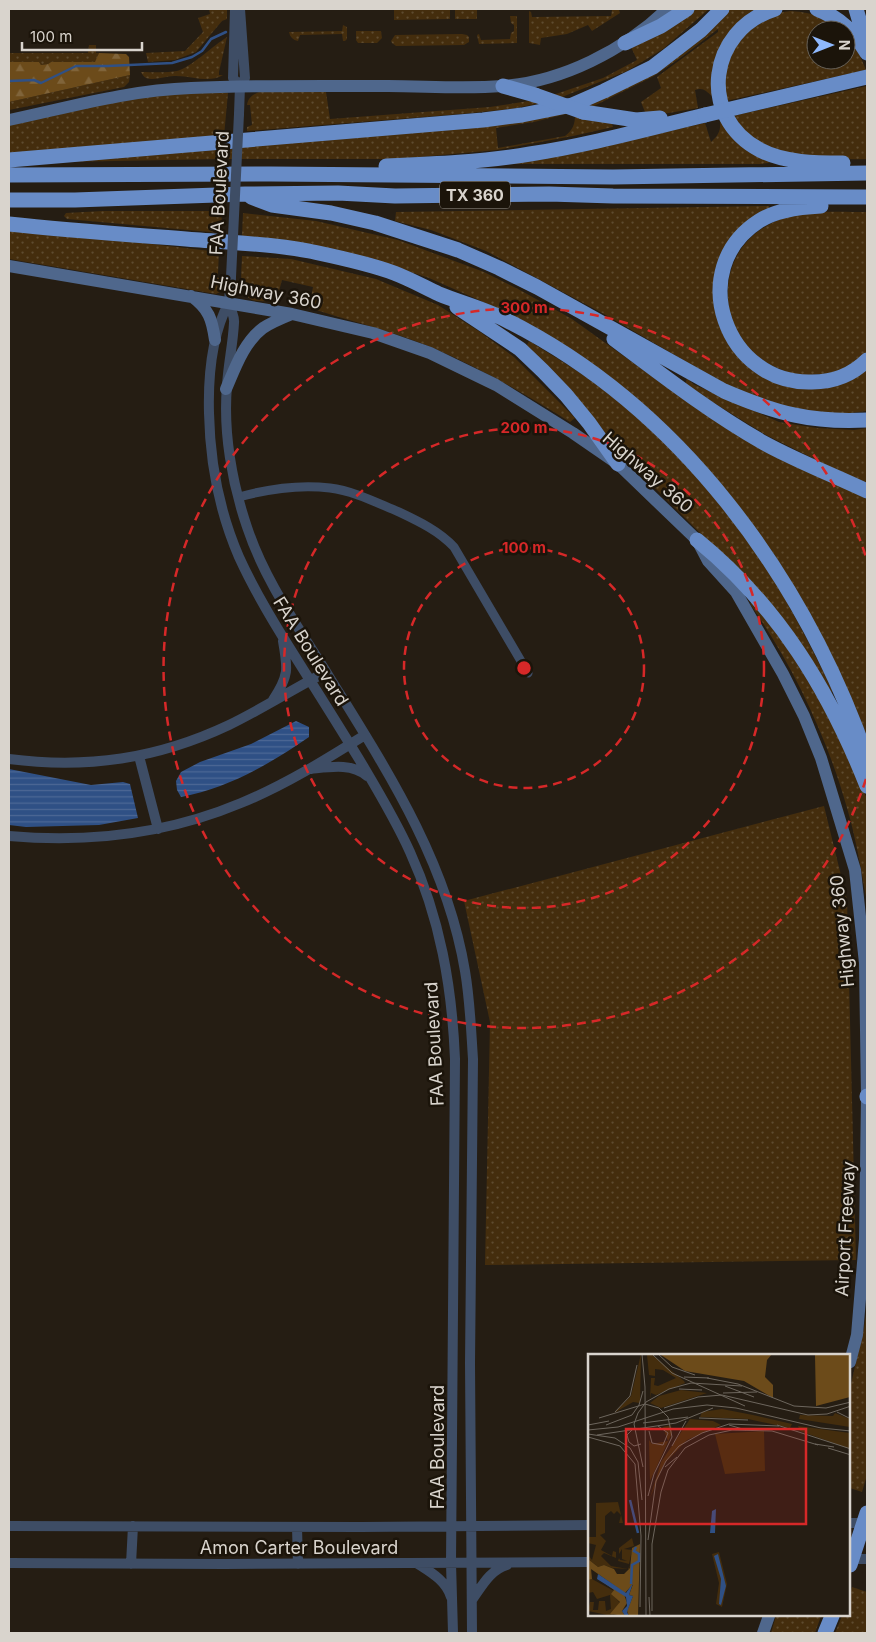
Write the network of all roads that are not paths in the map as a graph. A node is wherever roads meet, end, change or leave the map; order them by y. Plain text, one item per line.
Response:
1 (235, 9) edge
2 (240, 9) edge
3 (667, 9) edge
4 (687, 9) edge
5 (722, 9) edge
6 (775, 9) edge
7 (817, 9) edge
8 (856, 9) edge
9 (625, 43) junction
10 (867, 46) edge
11 (867, 53) edge
12 (867, 77) edge
13 (240, 86) junction
14 (502, 86) junction
15 (9, 120) edge
16 (683, 120) junction
17 (9, 160) edge
18 (861, 168) edge
19 (9, 175) edge
20 (349, 175) junction
21 (246, 194) junction
22 (9, 200) edge
23 (861, 201) edge
24 (9, 224) edge
25 (9, 266) edge
26 (438, 293) junction
27 (191, 296) junction
28 (229, 302) junction
29 (575, 309) junction
30 (292, 314) junction
31 (215, 340) junction
32 (867, 360) edge
33 (226, 389) junction
34 (867, 420) edge
35 (618, 464) junction
36 (867, 491) edge
37 (239, 497) junction
38 (220, 501) junction
39 (697, 540) junction
40 (282, 635) junction
41 (326, 672) junction
42 (528, 673) dead end
43 (310, 680) junction
44 (271, 703) junction
45 (365, 735) junction
46 (350, 744) junction
47 (139, 756) junction
48 (867, 758) edge
49 (9, 759) edge
50 (308, 769) junction
51 (370, 779) junction
52 (867, 786) edge
53 (158, 829) junction
54 (9, 836) edge
55 (456, 928) junction
56 (439, 933) junction
57 (867, 1096) edge
58 (454, 1264) junction
59 (471, 1264) junction
60 (851, 1358) edge
61 (867, 1513) edge
62 (867, 1523) edge
63 (588, 1524) edge
64 (851, 1524) edge
65 (9, 1526) edge
66 (133, 1526) junction
67 (453, 1526) junction
68 (472, 1526) junction
69 (297, 1527) junction
70 (851, 1559) edge
71 (867, 1559) edge
72 (588, 1562) edge
73 (851, 1562) edge
74 (9, 1563) edge
75 (417, 1563) junction
76 (451, 1563) junction
77 (471, 1563) junction
78 (131, 1564) junction
79 (298, 1564) junction
80 (511, 1564) junction
81 (472, 1600) junction
82 (453, 1602) junction
83 (769, 1617) edge
84 (832, 1617) edge
85 (453, 1633) edge
86 (472, 1633) edge
87 (763, 1633) edge
88 (826, 1633) edge

1 - 13 street, FAA Boulevard
2 - 13 street, FAA Boulevard
3 - 9 main road
4 - 9 highway
5 - 17 highway
6 - 18 highway
7 - 11 highway
8 - 10 highway
9 - 14 main road
12 - 16 highway, bridge
13 - 14 main road
13 - 15 main road
13 - 28 street, FAA Boulevard, bridge
14 - 16 highway, bridge
16 - 20 highway
18 - 20 highway, TX 360
19 - 20 highway, TX 360
21 - 22 highway, TX 360
21 - 23 highway, TX 360
21 - 29 highway
23 - 32 highway
24 - 26 highway
25 - 27 main road, Highway 360
26 - 35 highway
26 - 48 highway
27 - 28 main road, Highway 360
27 - 31 main road
28 - 30 main road, Highway 360
28 - 31 street, FAA Boulevard
28 - 33 street, FAA Boulevard
29 - 34 highway
29 - 36 highway
30 - 33 main road
30 - 35 main road, Highway 360
31 - 38 street, FAA Boulevard
33 - 37 street, FAA Boulevard
35 - 39 main road, Highway 360
37 - 38 street
37 - 41 street, FAA Boulevard
37 - 42 street
38 - 40 street, FAA Boulevard
39 - 52 highway
39 - 57 main road, Highway 360
40 - 43 street, FAA Boulevard
40 - 44 street
41 - 43 street
41 - 45 street, FAA Boulevard
43 - 44 street
43 - 46 street, FAA Boulevard
44 - 47 street
45 - 46 street
45 - 55 street, FAA Boulevard
46 - 50 street
46 - 51 street, FAA Boulevard
47 - 49 street
47 - 53 street
50 - 51 street
50 - 53 street
51 - 56 street, FAA Boulevard
53 - 54 street
55 - 56 street
55 - 59 street, FAA Boulevard
56 - 58 street, FAA Boulevard
57 - 60 main road, Airport Freeway
58 - 59 street
58 - 67 street, FAA Boulevard
59 - 68 street, FAA Boulevard
61 - 73 highway, bridge
62 - 64 street
63 - 68 street, Amon Carter Boulevard
65 - 66 street, Amon Carter Boulevard
66 - 69 street, Amon Carter Boulevard
66 - 78 street
67 - 68 street, Amon Carter Boulevard
67 - 69 street, Amon Carter Boulevard
67 - 76 street, FAA Boulevard
68 - 77 street, FAA Boulevard
69 - 79 street
70 - 71 street
72 - 80 street, Amon Carter Boulevard
74 - 78 street, Amon Carter Boulevard
75 - 76 street, Amon Carter Boulevard
75 - 79 street, Amon Carter Boulevard
75 - 82 street
76 - 77 street, Amon Carter Boulevard
76 - 82 street, FAA Boulevard
77 - 80 street, Amon Carter Boulevard
77 - 81 street, FAA Boulevard
78 - 79 street, Amon Carter Boulevard
80 - 81 street
81 - 86 street, FAA Boulevard
82 - 85 street, FAA Boulevard
83 - 87 main road
84 - 88 highway

